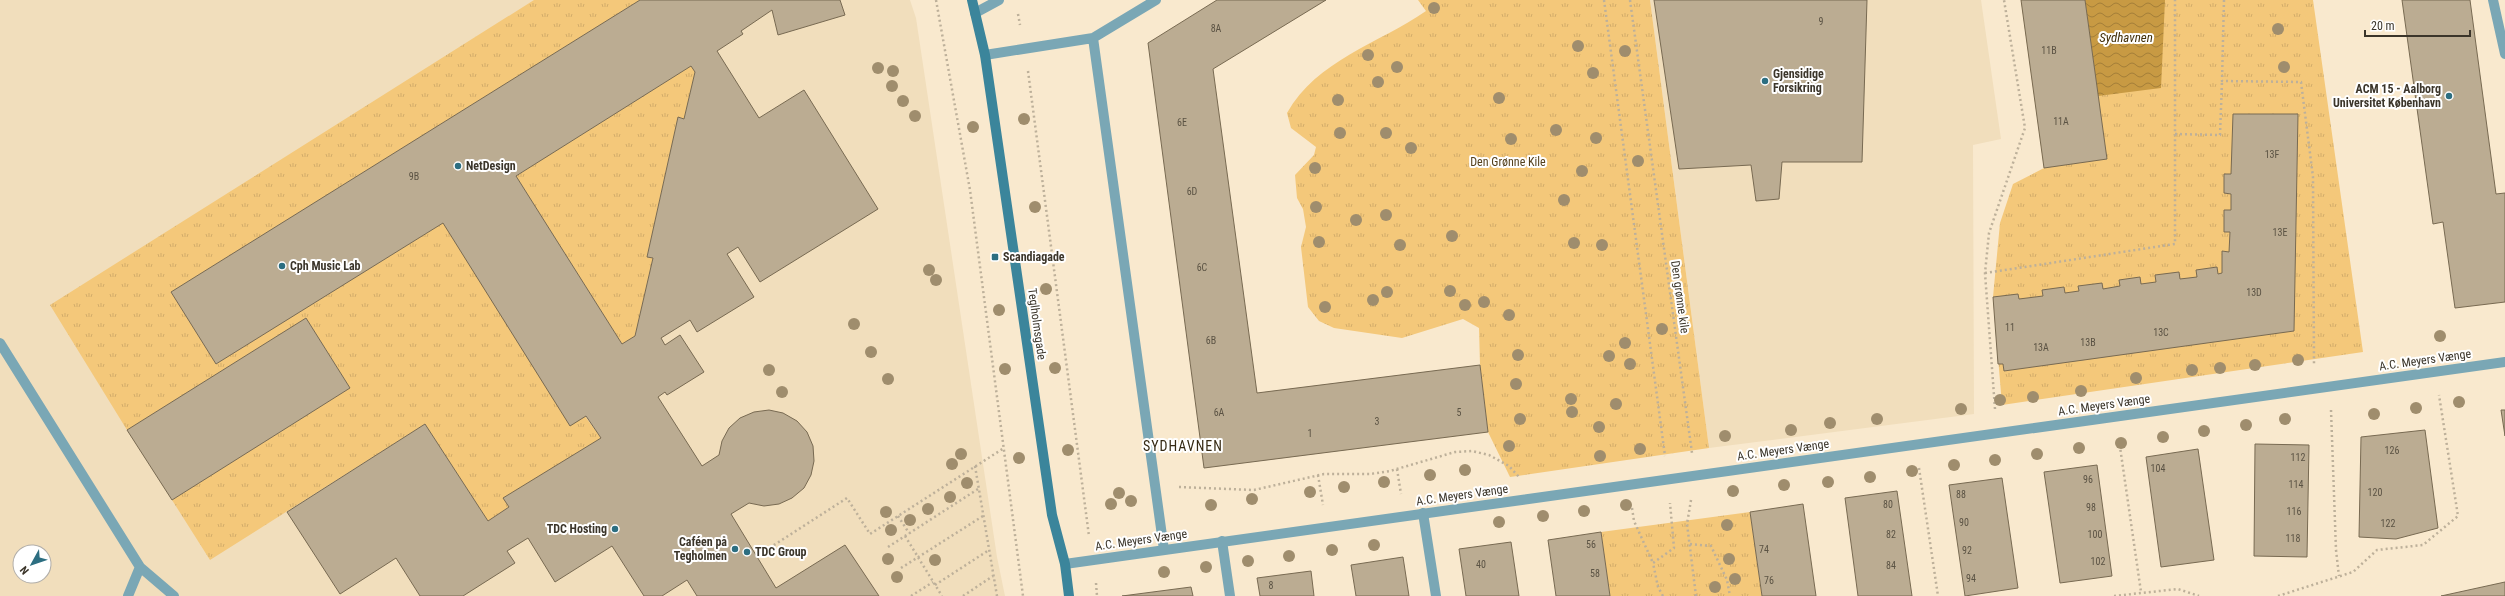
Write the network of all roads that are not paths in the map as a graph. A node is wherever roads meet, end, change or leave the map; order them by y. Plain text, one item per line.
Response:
1 (972, 0) edge
2 (999, 0) edge
3 (1156, 0) edge
4 (2494, 0) edge
5 (975, 13) junction
6 (1093, 38) junction
7 (2505, 54) edge
8 (985, 55) junction
9 (0, 343) edge
10 (2505, 362) edge
11 (1423, 513) junction
12 (1222, 541) junction
13 (1164, 550) junction
14 (1064, 564) junction
15 (140, 566) junction
16 (128, 596) edge
17 (174, 596) edge
18 (1069, 596) edge
19 (1230, 596) edge
20 (1436, 596) edge

1 - 5 street, Teglholmsgade
2 - 5 street
3 - 6 street
4 - 7 street
5 - 8 street, Teglholmsgade
6 - 8 street
6 - 13 street
8 - 14 street, Teglholmsgade
9 - 15 street
10 - 11 street, A.C. Meyers Vænge
11 - 12 street, A.C. Meyers Vænge
11 - 20 street
12 - 13 street, A.C. Meyers Vænge
12 - 19 street
13 - 14 street, A.C. Meyers Vænge
14 - 18 street, Teglholmsgade
15 - 16 street
15 - 17 street

